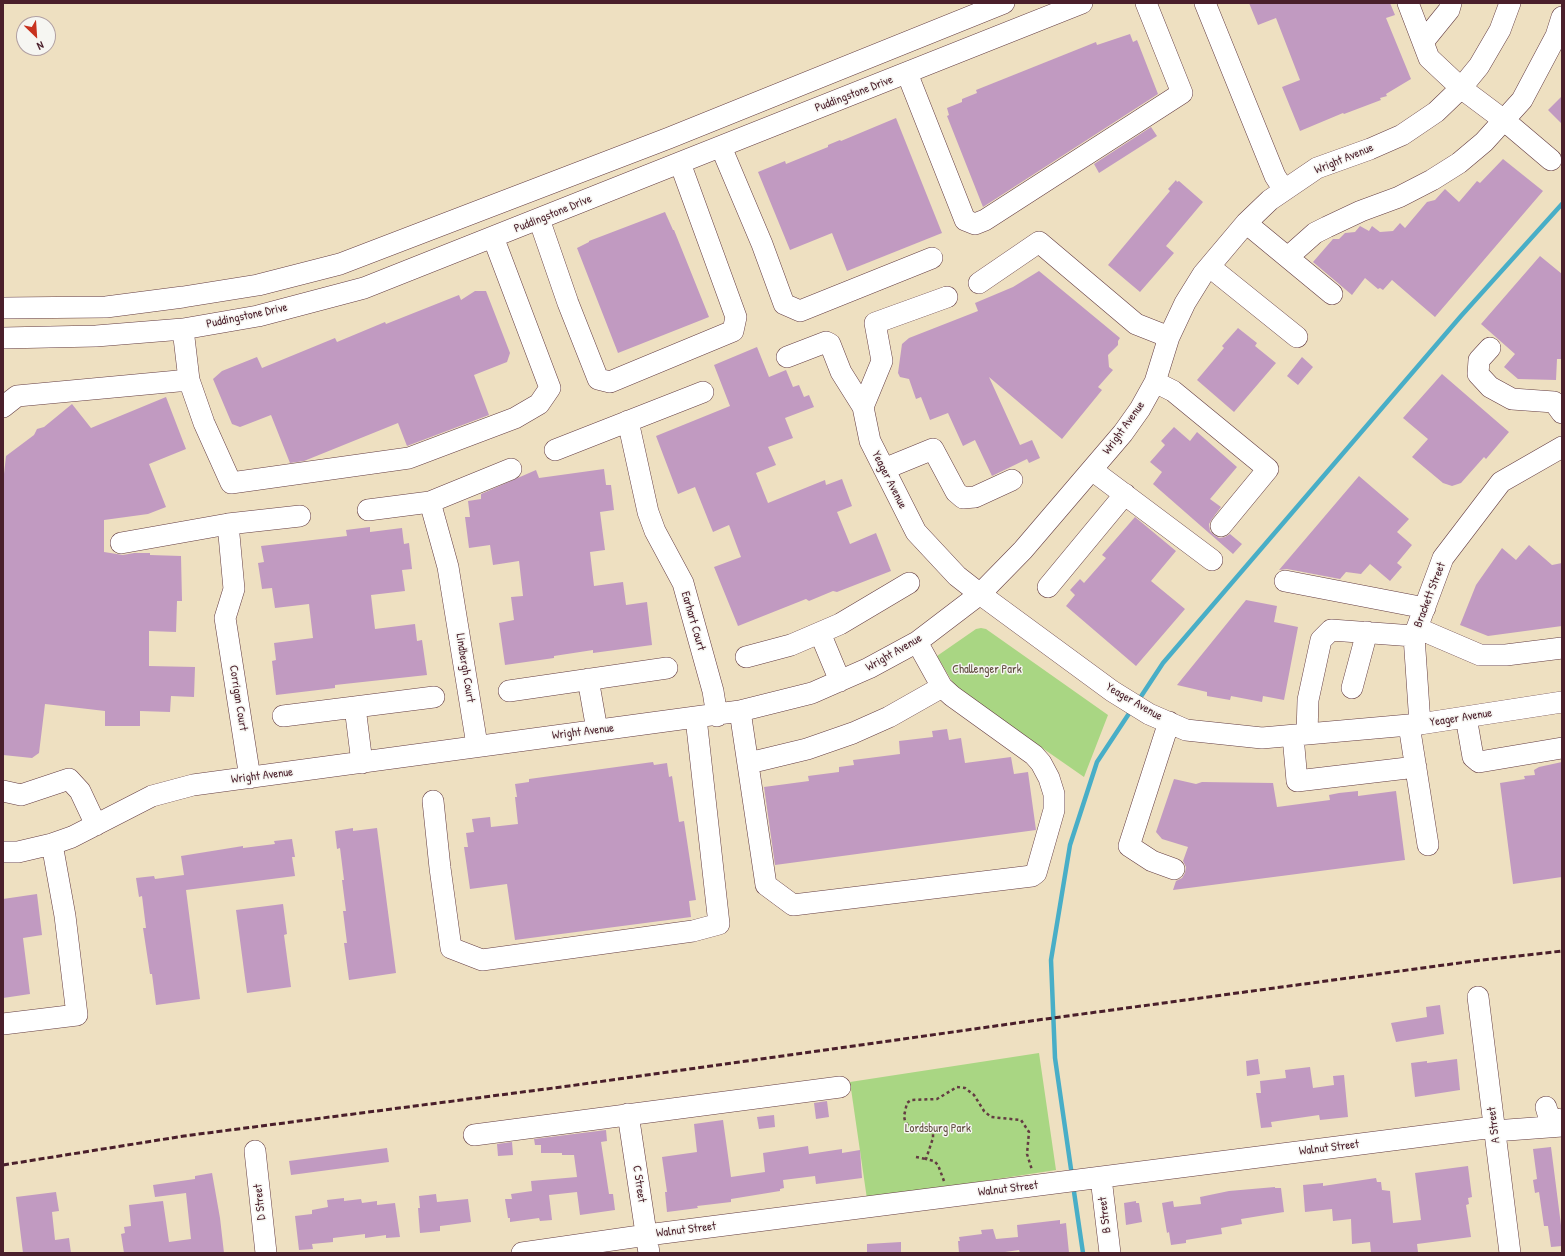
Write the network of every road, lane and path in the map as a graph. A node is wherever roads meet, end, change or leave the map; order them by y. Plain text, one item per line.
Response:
1 (1004, 3) edge
2 (1082, 3) edge
3 (1146, 3) edge
4 (1205, 3) edge
5 (1408, 3) edge
6 (1451, 3) edge
7 (1510, 3) edge
8 (1562, 17) edge
9 (1422, 42) junction
10 (907, 73) junction
11 (1461, 88) junction
12 (1505, 121) junction
13 (721, 146) junction
14 (1551, 160) dead end
15 (680, 163) junction
16 (1284, 190) junction
17 (539, 219) junction
18 (1246, 223) junction
19 (493, 237) junction
20 (1288, 257) junction
21 (932, 258) dead end
22 (1210, 266) junction
23 (979, 283) dead end
24 (1332, 294) dead end
25 (947, 297) dead end
26 (3, 308) edge
27 (184, 329) junction
28 (1169, 337) junction
29 (1298, 337) dead end
30 (3, 338) edge
31 (1490, 348) dead end
32 (787, 357) dead end
33 (189, 380) junction
34 (1155, 382) junction
35 (703, 392) dead end
36 (3, 407) edge
37 (863, 407) junction
38 (1562, 413) edge
39 (628, 421) junction
40 (1562, 447) edge
41 (555, 450) dead end
42 (511, 469) dead end
43 (884, 469) junction
44 (1092, 470) junction
45 (1012, 480) dead end
46 (1124, 494) junction
47 (430, 502) junction
48 (368, 510) dead end
49 (300, 516) dead end
50 (228, 524) junction
51 (1222, 526) dead end
52 (121, 543) dead end
53 (1212, 560) dead end
54 (1285, 581) dead end
55 (909, 583) dead end
56 (1048, 587) dead end
57 (980, 594) junction
58 (1425, 608) junction
59 (820, 632) junction
60 (1367, 632) junction
61 (1416, 632) junction
62 (917, 642) junction
63 (1562, 648) edge
64 (746, 657) dead end
65 (667, 668) dead end
66 (588, 680) junction
67 (840, 681) junction
68 (942, 687) junction
69 (1352, 688) dead end
70 (509, 691) dead end
71 (434, 697) dead end
72 (1562, 702) edge
73 (355, 707) junction
74 (740, 711) junction
75 (283, 716) dead end
76 (717, 716) junction
77 (1466, 717) junction
78 (696, 718) junction
79 (1169, 722) junction
80 (1415, 724) junction
81 (597, 730) junction
82 (1300, 735) junction
83 (478, 746) junction
84 (1562, 748) edge
85 (362, 763) junction
86 (749, 763) junction
87 (1416, 767) junction
88 (250, 778) junction
89 (3, 791) edge
90 (433, 801) dead end
91 (96, 825) junction
92 (52, 844) junction
93 (1428, 845) dead end
94 (3, 852) edge
95 (1174, 869) dead end
96 (1478, 997) dead end
97 (3, 1024) edge
98 (840, 1087) dead end
99 (1546, 1107) dead end
100 (628, 1114) junction
101 (1562, 1120) edge
102 (1562, 1126) edge
103 (1494, 1129) junction
104 (474, 1135) dead end
105 (255, 1151) dead end
106 (916, 1158) dead end
107 (926, 1159) junction
108 (1034, 1174) dead end
109 (1085, 1180) junction
110 (945, 1185) dead end
111 (648, 1244) edge
112 (266, 1253) edge
113 (522, 1253) edge
114 (1110, 1253) edge
115 (1507, 1253) edge

1 - 26 street
2 - 10 street, Puddingstone Drive
3 - 10 street
4 - 16 street
5 - 9 street
6 - 9 street
7 - 11 street, Wright Avenue
8 - 12 street
9 - 11 street
10 - 13 street, Puddingstone Drive
11 - 12 street
11 - 16 street, Wright Avenue
12 - 14 street
12 - 20 street
13 - 15 street, Puddingstone Drive
13 - 21 street
15 - 17 street, Puddingstone Drive
15 - 17 street
16 - 18 street, Wright Avenue
17 - 19 street, Puddingstone Drive
18 - 20 street
18 - 22 street, Wright Avenue
19 - 27 street, Puddingstone Drive
19 - 33 street
20 - 24 street
22 - 28 street, Wright Avenue
22 - 29 street
23 - 28 street
25 - 37 street
27 - 30 street, Puddingstone Drive
27 - 33 street
28 - 34 street, Wright Avenue
31 - 38 street
32 - 37 street
33 - 36 street
34 - 44 street, Wright Avenue
34 - 51 street
35 - 39 street
37 - 43 street, Yeager Avenue
39 - 41 street
39 - 76 street, Earhart Court
40 - 58 street, Brackett Street
42 - 47 street
43 - 45 street
43 - 57 street, Yeager Avenue
44 - 46 street
44 - 57 street, Wright Avenue
46 - 53 street
46 - 56 street
47 - 48 street
47 - 83 street, Lindbergh Court
49 - 50 street
50 - 52 street
50 - 88 street, Corrigan Court
54 - 58 street
55 - 59 street
57 - 62 street, Wright Avenue
57 - 79 street, Yeager Avenue
58 - 61 street, Brackett Street
59 - 64 street
59 - 67 street
60 - 61 street
60 - 69 street
60 - 82 street
61 - 63 street
61 - 80 street, Brackett Street
62 - 67 street, Wright Avenue
62 - 68 street
65 - 66 street
66 - 70 street
66 - 81 street
67 - 74 street, Wright Avenue
68 - 86 street
68 - 86 street
71 - 73 street
72 - 77 street, Yeager Avenue
73 - 75 street
73 - 85 street
74 - 76 street, Wright Avenue
74 - 86 street
76 - 78 street, Wright Avenue
77 - 80 street, Yeager Avenue
77 - 84 street
78 - 81 street, Wright Avenue
78 - 90 street
79 - 82 street, Yeager Avenue
79 - 95 street
80 - 82 street, Yeager Avenue
80 - 87 street, Brackett Street
81 - 83 street, Wright Avenue
82 - 87 street
83 - 85 street, Wright Avenue
85 - 88 street, Wright Avenue
87 - 93 street, Brackett Street
88 - 91 street, Wright Avenue
89 - 91 street
91 - 92 street, Wright Avenue
92 - 94 street, Wright Avenue
92 - 97 street
96 - 103 street, A Street
98 - 100 street
99 - 101 street
100 - 104 street
100 - 111 street, C Street
102 - 103 street, Walnut Street
103 - 109 street, Walnut Street
103 - 115 street, A Street
105 - 112 street, D Street
106 - 107 path
107 - 108 path
107 - 110 path
109 - 111 street, Walnut Street
109 - 114 street, B Street
111 - 113 street, Walnut Street

